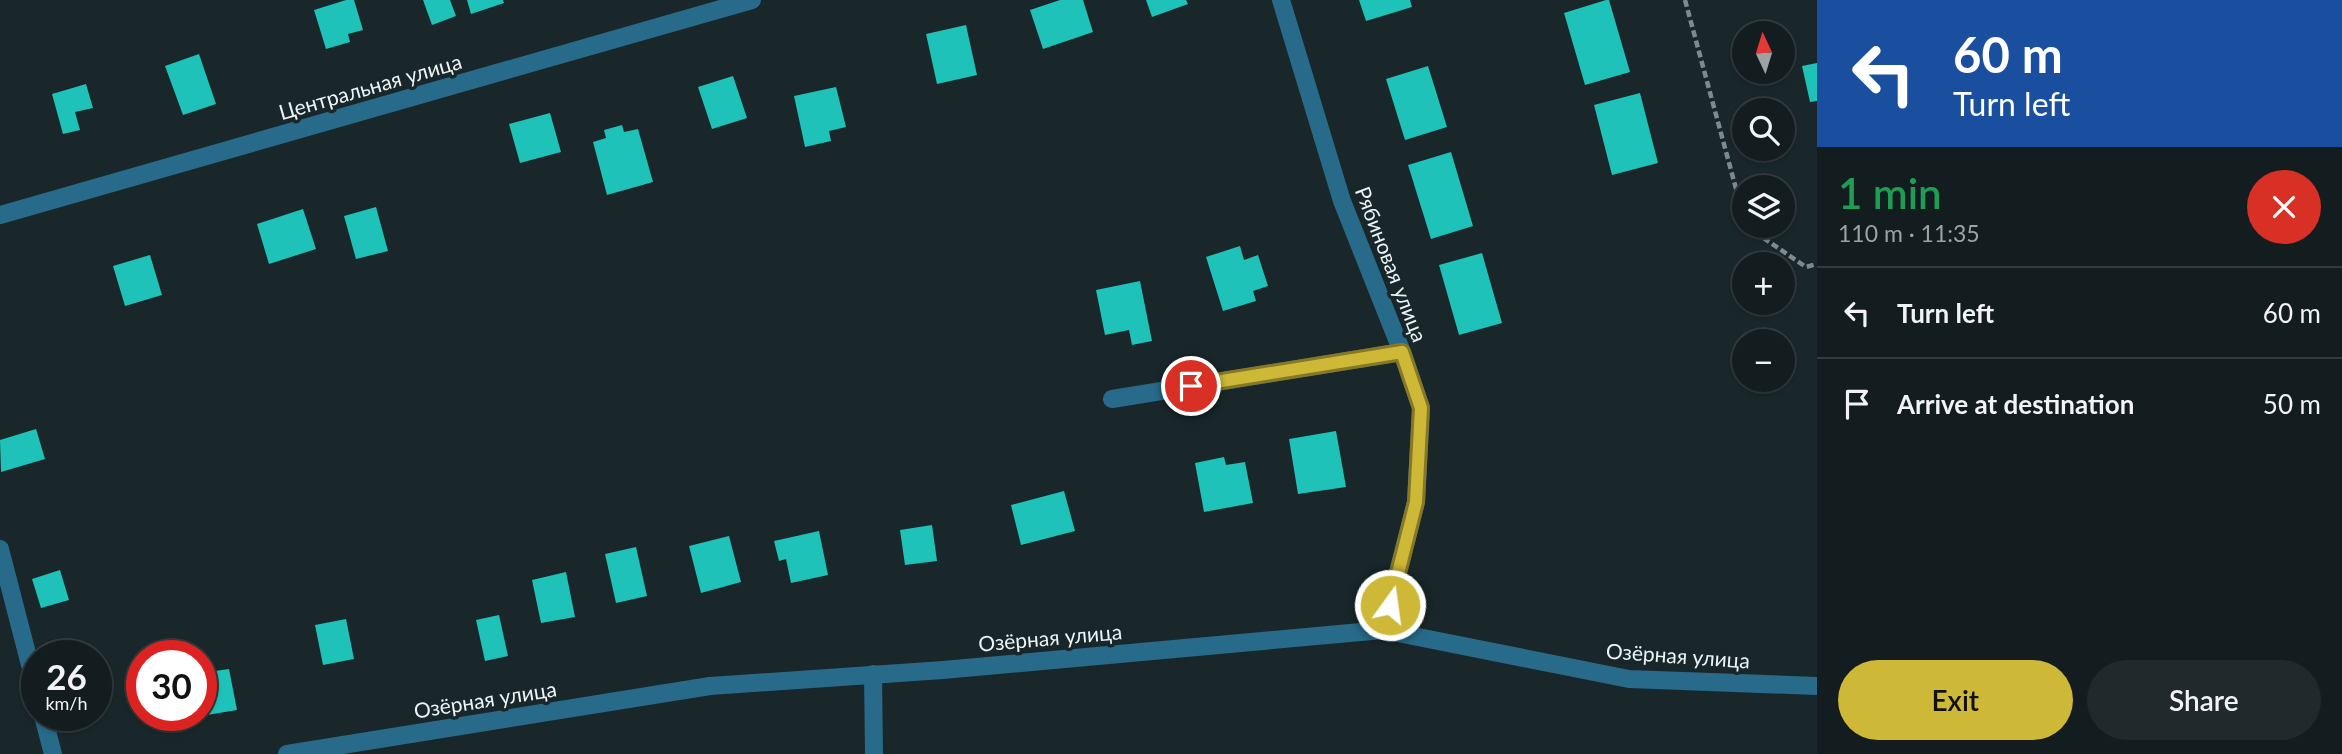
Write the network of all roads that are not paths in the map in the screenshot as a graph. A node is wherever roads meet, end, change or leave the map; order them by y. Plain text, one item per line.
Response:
1 (752, 0) edge
2 (1281, 0) edge
3 (0, 215) edge
4 (1402, 352) junction
5 (1112, 399) dead end
6 (0, 549) edge
7 (1383, 630) junction
8 (24, 640) edge
9 (873, 674) junction
10 (1817, 686) edge
11 (47, 731) edge
12 (53, 754) edge
13 (287, 754) edge
14 (874, 754) edge

1 - 3 street, Центральная улица
2 - 4 street, Рябиновая улица
4 - 5 street
4 - 7 street, Рябиновая улица
6 - 8 street
7 - 9 street, Озёрная улица
7 - 10 street, Озёрная улица
9 - 13 street, Озёрная улица
9 - 14 street
11 - 12 street

